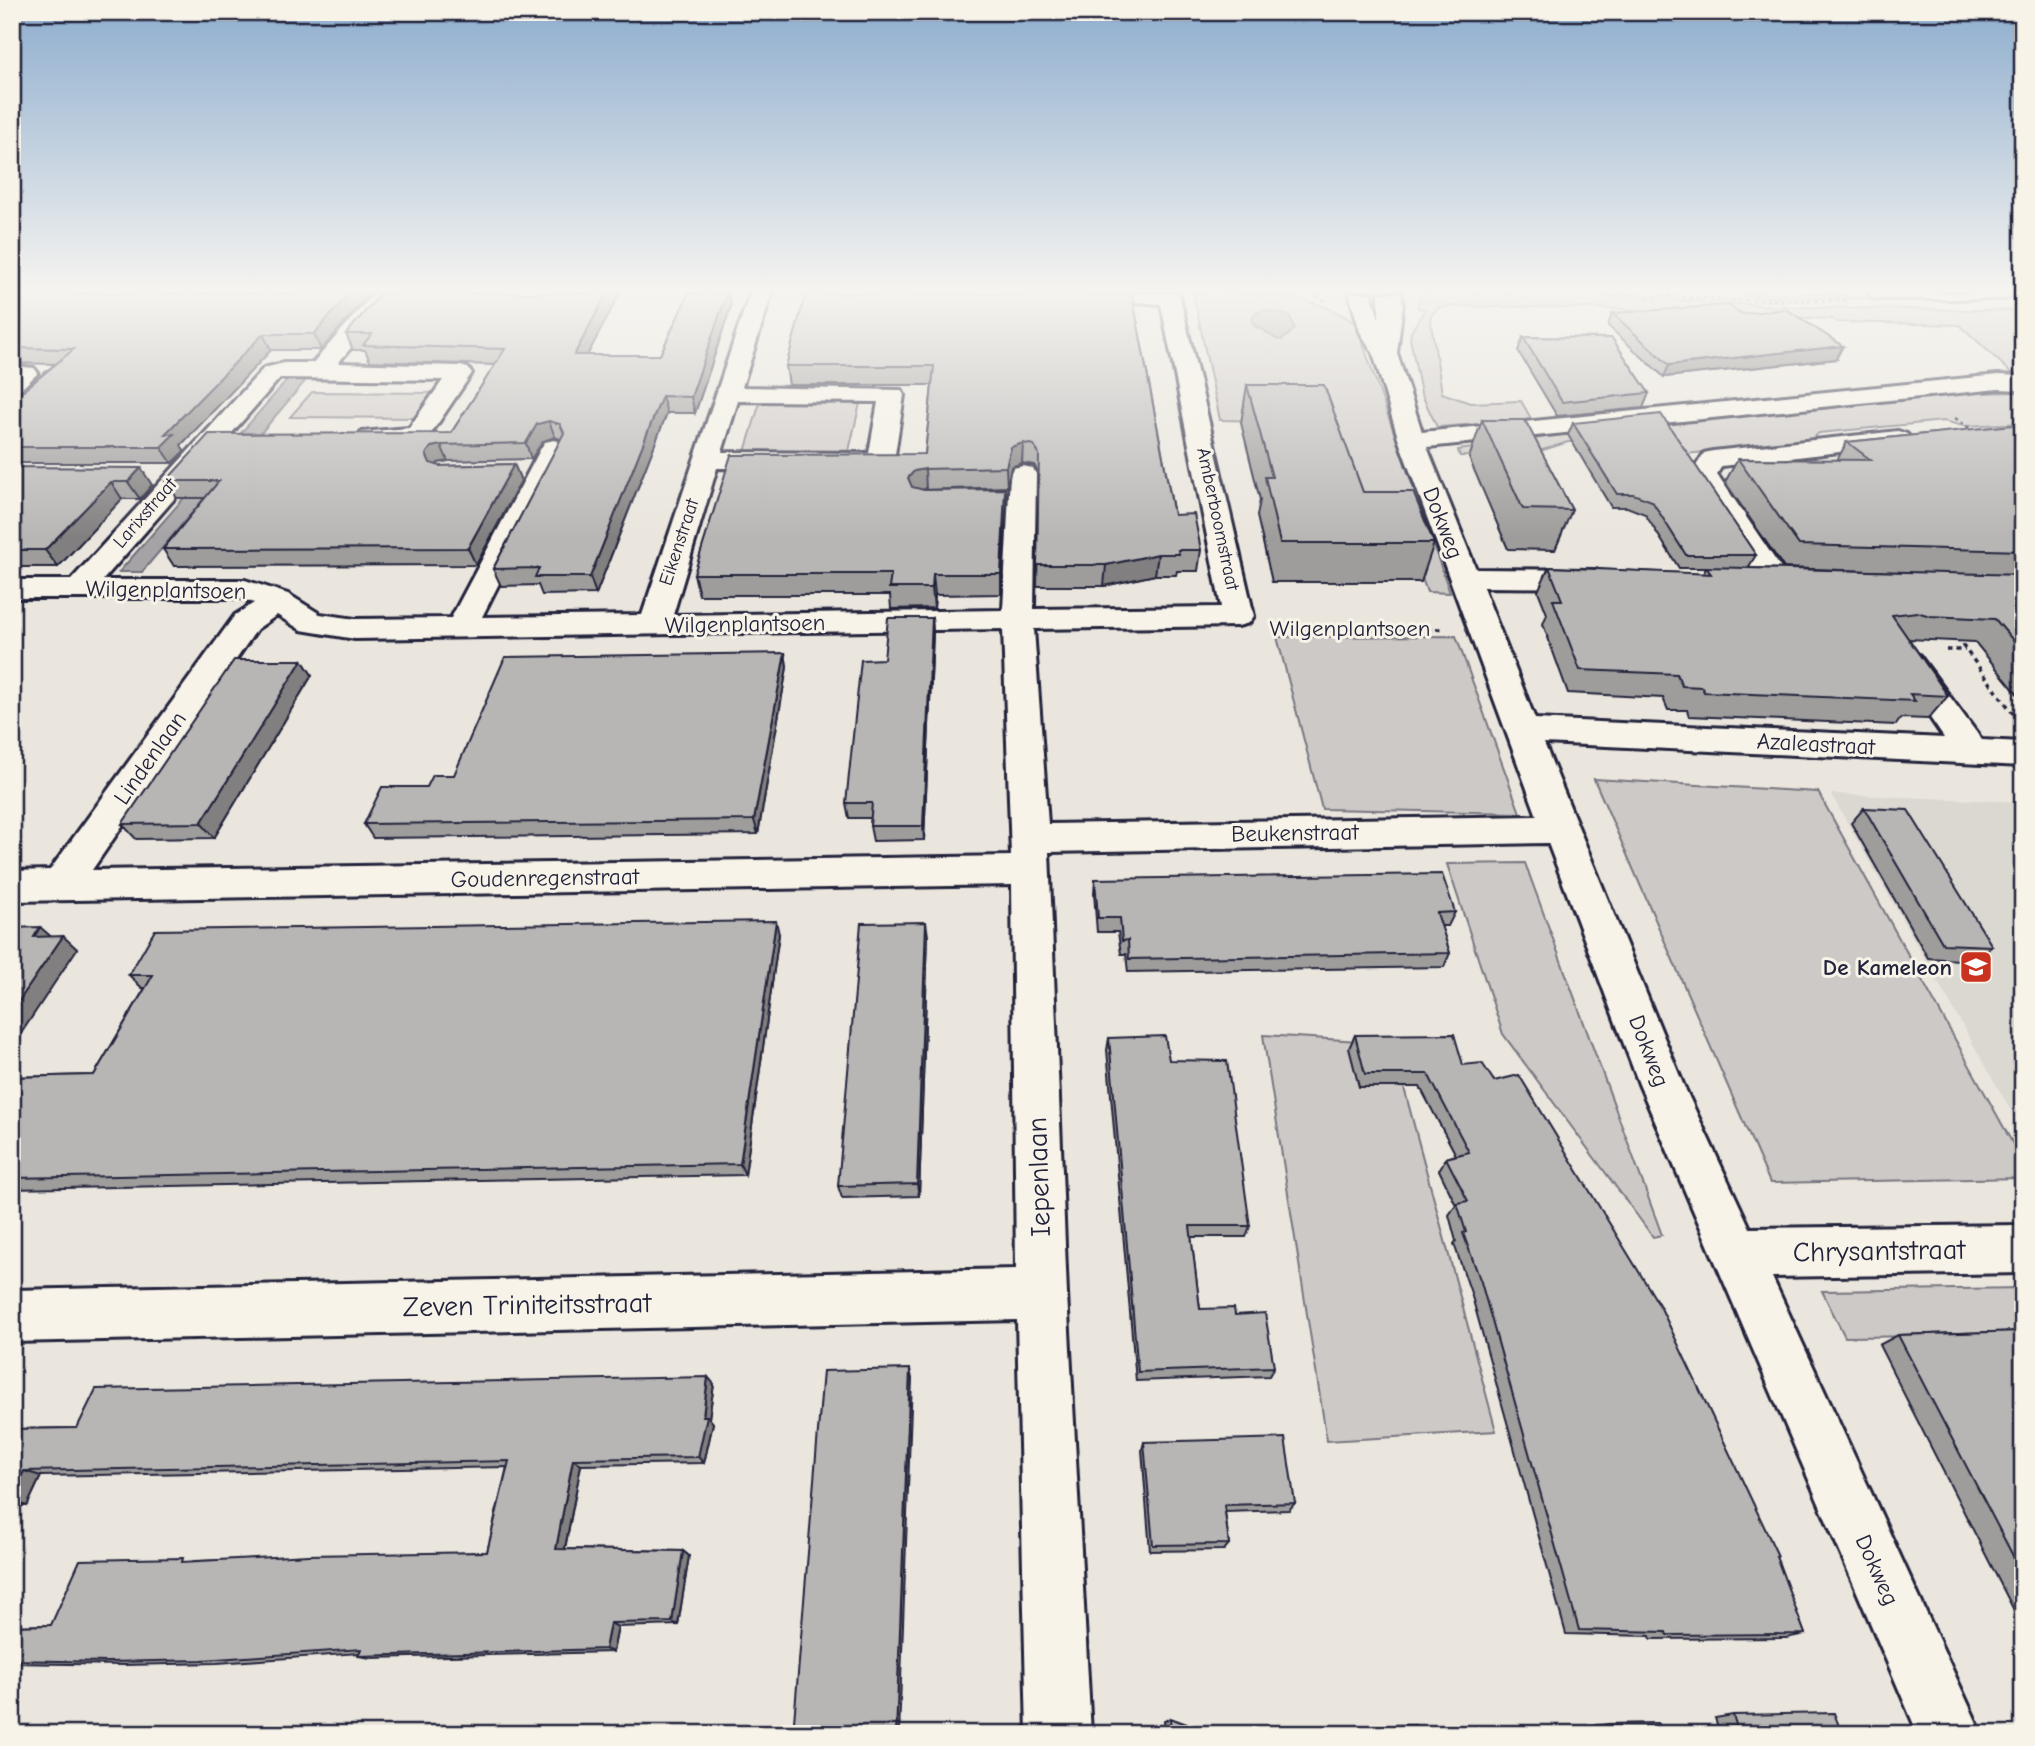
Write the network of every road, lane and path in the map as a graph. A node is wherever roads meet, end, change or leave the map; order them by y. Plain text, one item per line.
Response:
1 (271, 374) edge
2 (459, 374) edge
3 (734, 374) edge
4 (1187, 374) edge
5 (1392, 374) edge
6 (2023, 383) edge
7 (728, 394) junction
8 (1948, 414) dead end
9 (1972, 430) joint
10 (351, 437) edge
11 (247, 438) edge
12 (211, 439) junction
13 (1412, 441) junction
14 (706, 460) junction
15 (536, 463) dead end
16 (1013, 490) dead end
17 (1464, 578) junction
18 (1626, 579) edge
19 (1773, 580) edge
20 (80, 588) junction
21 (12, 589) edge
22 (277, 601) junction
23 (1238, 616) junction
24 (1018, 621) junction
25 (655, 626) junction
26 (461, 628) junction
27 (1483, 628) junction
28 (1950, 628) edge
29 (1898, 648) edge
30 (2023, 726) edge
31 (1521, 730) junction
32 (1972, 751) junction
33 (2023, 754) edge
34 (1559, 829) junction
35 (1030, 854) junction
36 (61, 885) junction
37 (12, 886) edge
38 (2023, 1249) edge
39 (1735, 1253) junction
40 (1042, 1294) junction
41 (12, 1316) edge
42 (1059, 1734) edge
43 (1950, 1734) edge

1 - 12 street, Larixstraat
2 - 10 street, Larixstraat
3 - 7 street, Eikenstraat
4 - 23 street, Amberboomstraat
5 - 13 street, Dokweg
6 - 13 street
7 - 14 street, Eikenstraat
7 - 14 street
8 - 9 path
9 - 19 street
11 - 12 street
12 - 20 street, Larixstraat
13 - 17 street, Dokweg
14 - 25 street, Eikenstraat
15 - 26 street
16 - 24 street, Iepenlaan
17 - 18 street
17 - 27 street, Dokweg
20 - 21 street, Wilgenplantsoen
20 - 22 street, Wilgenplantsoen
22 - 26 street, Wilgenplantsoen
22 - 36 street, Lindenlaan
23 - 24 street, Wilgenplantsoen
23 - 27 path, Wilgenplantsoen
24 - 25 street, Wilgenplantsoen
24 - 35 street, Iepenlaan
25 - 26 street, Wilgenplantsoen
27 - 31 street, Dokweg
28 - 30 path
29 - 32 street
31 - 32 street, Azaleastraat
31 - 34 street, Dokweg
32 - 33 street, Azaleastraat
34 - 35 street, Beukenstraat
34 - 39 street, Dokweg
35 - 36 street, Goudenregenstraat
35 - 40 street, Iepenlaan
36 - 37 street
38 - 39 street, Chrysantstraat
39 - 43 street, Dokweg
40 - 41 street, Zeven Triniteitsstraat
40 - 42 street, Iepenlaan

